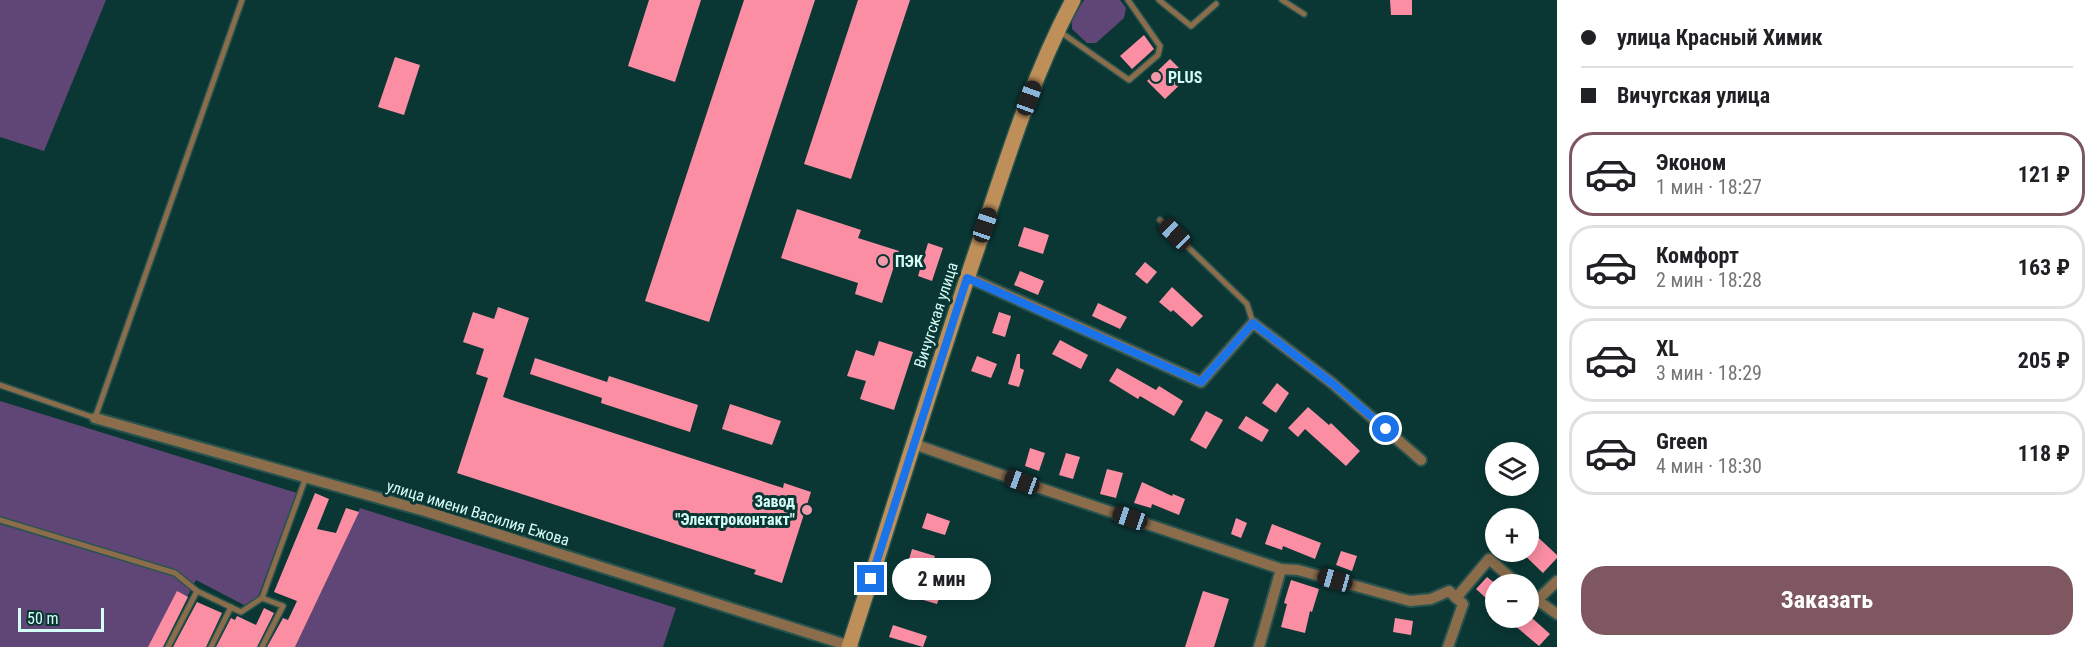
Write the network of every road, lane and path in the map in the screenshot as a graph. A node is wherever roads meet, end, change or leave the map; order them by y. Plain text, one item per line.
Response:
1 (242, 0) edge
2 (1073, 0) edge
3 (1128, 0) edge
4 (1159, 0) edge
5 (1282, 0) edge
6 (1216, 4) dead end
7 (1304, 14) dead end
8 (1057, 30) junction
9 (1160, 220) dead end
10 (967, 278) junction
11 (1253, 323) junction
12 (0, 385) edge
13 (95, 418) junction
14 (914, 444) junction
15 (1421, 460) dead end
16 (306, 477) junction
17 (0, 520) edge
18 (1281, 568) junction
19 (1506, 574) edge
20 (1557, 581) edge
21 (197, 591) junction
22 (1452, 594) junction
23 (262, 598) junction
24 (1539, 599) edge
25 (1539, 601) edge
26 (231, 607) junction
27 (1557, 614) edge
28 (168, 647) edge
29 (211, 647) edge
30 (262, 647) edge
31 (851, 647) edge
32 (1259, 647) edge
33 (1448, 647) edge

1 - 13 lane
2 - 8 main road, Вичугская улица
3 - 8 lane
4 - 6 lane
5 - 7 lane
8 - 10 main road, Вичугская улица
9 - 11 lane
10 - 11 street
10 - 14 main road, Вичугская улица
11 - 15 street
12 - 13 lane
13 - 16 street, улица имени Василия Ежова
14 - 18 street
14 - 31 main road, Вичугская улица
16 - 23 lane
16 - 31 street, улица имени Василия Ежова
17 - 21 lane
18 - 22 street
18 - 32 street
19 - 22 street
20 - 24 street
21 - 26 lane
21 - 28 lane
22 - 33 street
23 - 26 lane
23 - 30 lane
25 - 27 street
26 - 29 lane

